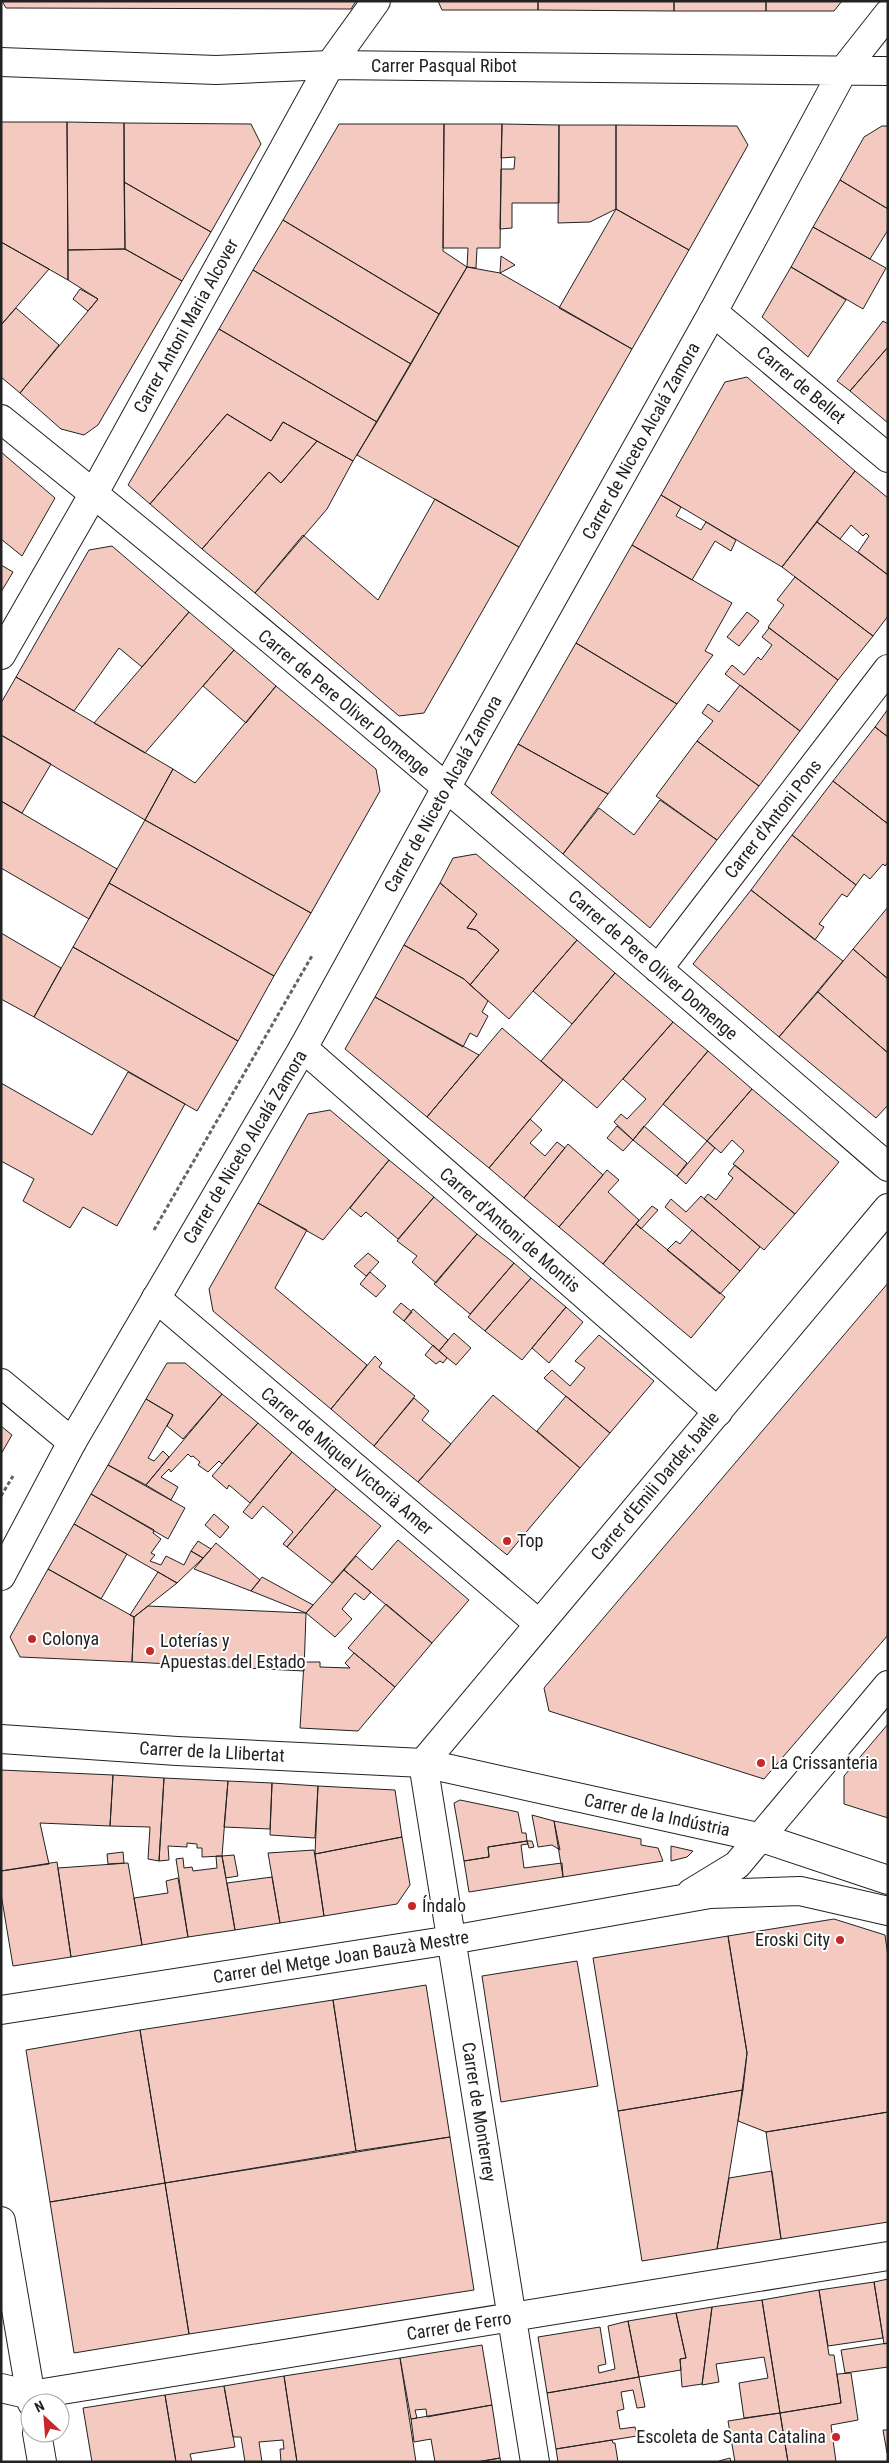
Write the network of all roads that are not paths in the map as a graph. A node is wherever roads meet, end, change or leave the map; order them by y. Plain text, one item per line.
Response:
1 (376, 1) edge
2 (888, 14) edge
3 (1, 62) edge
4 (330, 65) junction
5 (844, 71) junction
6 (888, 71) edge
7 (713, 312) junction
8 (1, 419) edge
9 (888, 458) edge
10 (94, 494) junction
11 (1, 655) edge
12 (888, 670) edge
13 (446, 788) junction
14 (658, 969) junction
15 (303, 1048) junction
16 (888, 1167) edge
17 (888, 1208) edge
18 (156, 1298) junction
19 (1, 1383) edge
20 (718, 1412) junction
21 (72, 1442) junction
22 (1, 1576) edge
23 (540, 1624) junction
24 (888, 1685) edge
25 (1, 1739) edge
26 (423, 1763) junction
27 (762, 1838) junction
28 (888, 1880) edge
29 (680, 1900) junction
30 (888, 1911) edge
31 (451, 1940) junction
32 (1, 2010) edge
33 (1, 2221) edge
34 (888, 2256) edge
35 (512, 2317) junction
36 (1, 2388) edge
37 (30, 2393) edge
38 (66, 2393) edge
39 (20, 2395) edge
40 (39, 2443) edge
41 (42, 2462) edge
42 (535, 2462) edge

1 - 4 street, Carrer Antoni Maria Alcover
2 - 5 street, Carrer de Niceto Alcalá Zamora
3 - 4 street, Carrer Pasqual Ribot
4 - 5 street, Carrer Pasqual Ribot
4 - 10 street, Carrer Antoni Maria Alcover
5 - 6 street, Carrer Pasqual Ribot
5 - 7 street, Carrer de Niceto Alcalá Zamora
7 - 9 street, Carrer de Bellet
7 - 13 street, Carrer de Niceto Alcalá Zamora
8 - 10 street, Carrer de Pere Oliver Domenge
10 - 11 street, Carrer Antoni Maria Alcover
10 - 13 street, Carrer de Pere Oliver Domenge
12 - 14 street, Carrer d'Antoni Pons
13 - 14 street, Carrer de Pere Oliver Domenge
13 - 15 street, Carrer de Niceto Alcalá Zamora
14 - 16 street, Carrer de Pere Oliver Domenge
15 - 18 street, Carrer de Niceto Alcalá Zamora
15 - 20 street, Carrer d'Antoni de Montis
17 - 20 street, Carrer d'Emili Darder, batle
18 - 21 street, Carrer de Niceto Alcalá Zamora
18 - 23 street, Carrer de Miquel Victorià Amer
19 - 21 street
20 - 23 street, Carrer d'Emili Darder, batle
21 - 22 street, Carrer de Niceto Alcalá Zamora
23 - 26 street, Carrer d'Emili Darder, batle
24 - 27 street, Carrer del Metge Joan Bauzà Mestre
25 - 26 street, Carrer de la Llibertat
26 - 27 street, Carrer de la Indústria
26 - 31 street, Carrer de Monterrey
27 - 28 street, Carrer de la Indústria
27 - 29 street, Carrer del Metge Joan Bauzà Mestre
29 - 30 street, Carrer del Metge Joan Bauzà Mestre
29 - 31 street, Carrer del Metge Joan Bauzà Mestre
31 - 32 street, Carrer del Metge Joan Bauzà Mestre
31 - 35 street, Carrer de Monterrey
33 - 37 street
34 - 35 street, Carrer de Ferro
35 - 38 street, Carrer de Ferro
35 - 42 street, Carrer de Monterrey
36 - 39 street
40 - 41 street

